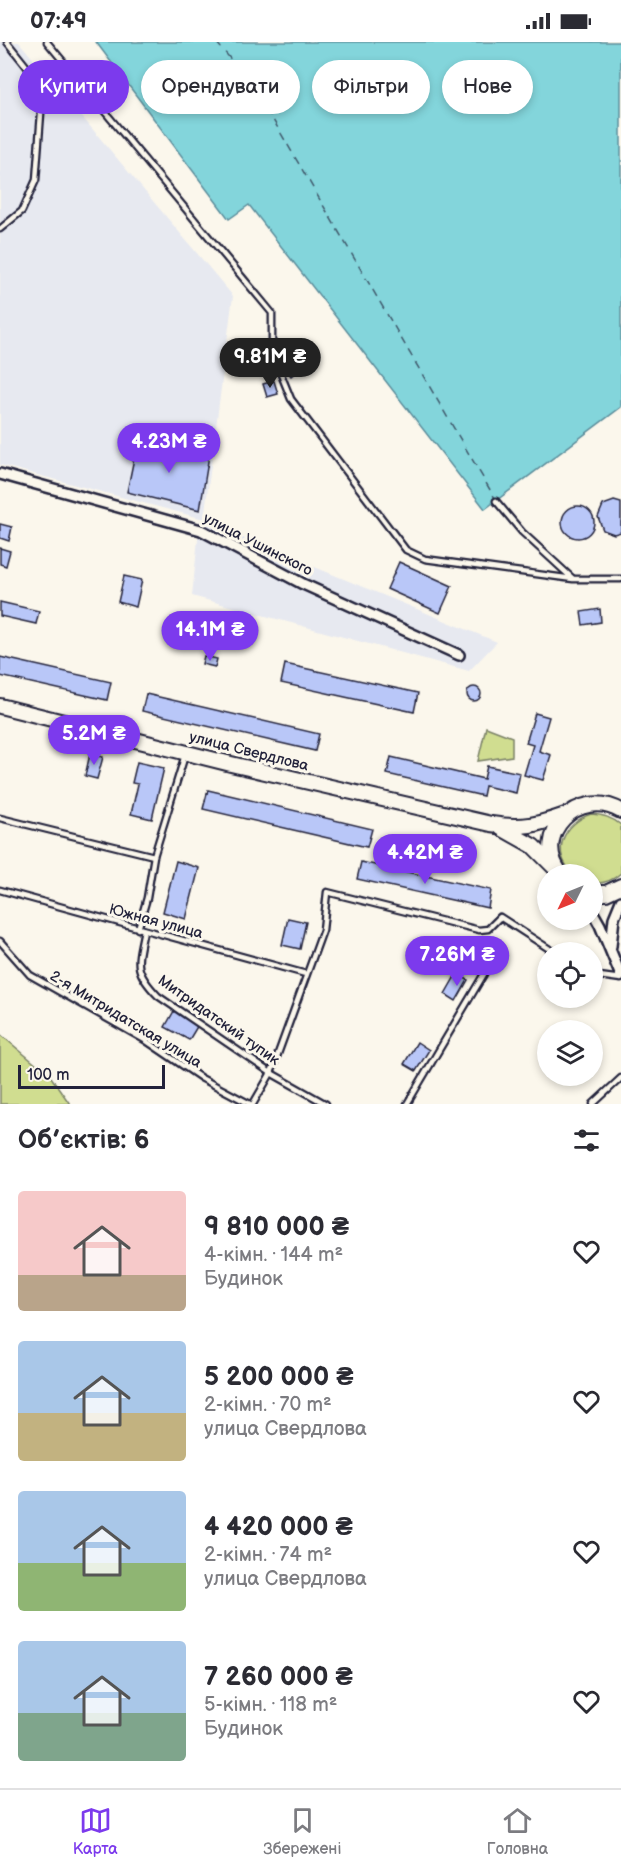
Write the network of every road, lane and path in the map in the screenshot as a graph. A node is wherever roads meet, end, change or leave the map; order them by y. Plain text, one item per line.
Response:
1 (7, 42) edge
2 (47, 42) edge
3 (0, 229) edge
4 (0, 474) edge
5 (496, 501) dead end
6 (573, 579) junction
7 (621, 579) edge
8 (459, 655) dead end
9 (0, 706) edge
10 (185, 753) junction
11 (618, 809) edge
12 (568, 814) junction
13 (0, 818) edge
14 (491, 824) junction
15 (154, 856) junction
16 (550, 864) edge
17 (556, 864) edge
18 (621, 886) edge
19 (0, 890) edge
20 (603, 893) edge
21 (621, 901) edge
22 (138, 929) junction
23 (144, 930) junction
24 (602, 930) edge
25 (0, 941) edge
26 (539, 942) edge
27 (611, 951) junction
28 (306, 974) junction
29 (484, 974) dead end
30 (603, 976) edge
31 (621, 977) edge
32 (271, 1073) junction
33 (621, 1078) edge
34 (251, 1104) edge
35 (327, 1104) edge
36 (407, 1104) edge
37 (593, 1104) edge

1 - 3 lane
2 - 6 lane
4 - 8 street, улица Ушинского
5 - 6 lane
6 - 7 lane
9 - 10 main road, улица Свердлова
10 - 14 main road, улица Свердлова
10 - 15 lane
11 - 12 main road
12 - 14 main road
12 - 17 main road
13 - 15 lane
14 - 16 main road
15 - 22 lane
18 - 20 main road
19 - 22 lane, Южная улица
21 - 27 street
22 - 23 lane, Южная улица
23 - 28 lane, Южная улица
23 - 32 lane, Митридатский тупик
24 - 27 street
25 - 34 lane, 2-я Митридатская улица
26 - 28 lane
27 - 31 street
28 - 32 lane
29 - 36 lane
30 - 31 lane
32 - 34 lane
32 - 35 lane, Митридатский тупик
33 - 37 lane

